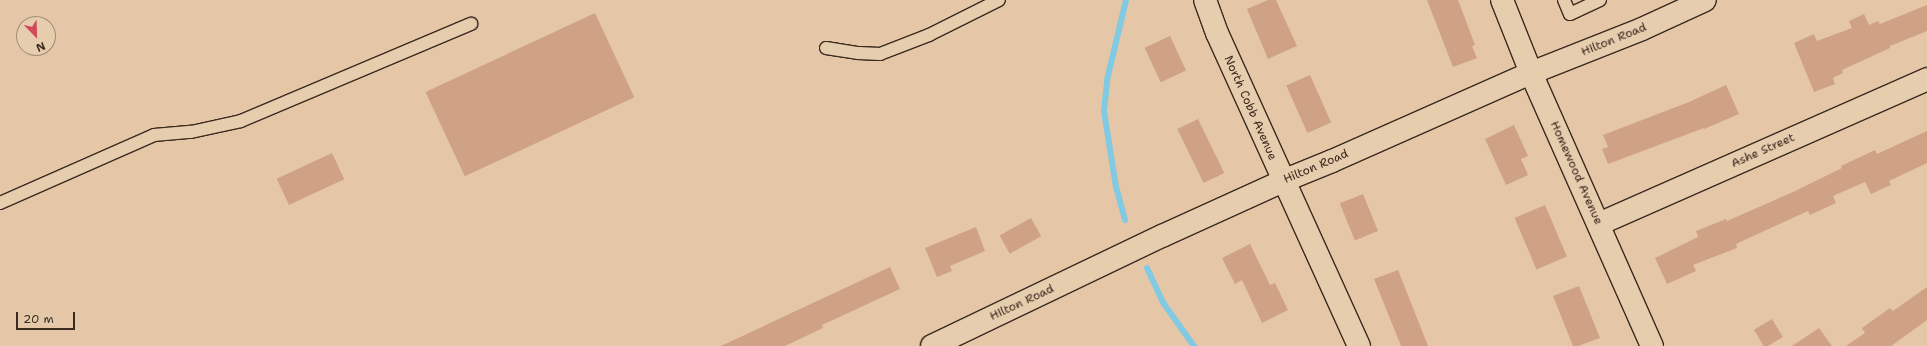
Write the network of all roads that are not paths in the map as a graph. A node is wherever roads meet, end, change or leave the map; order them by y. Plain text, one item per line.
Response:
1 (999, 0) edge
2 (1205, 0) edge
3 (1502, 0) edge
4 (1564, 0) edge
5 (1600, 0) edge
6 (1705, 0) edge
7 (471, 24) dead end
8 (826, 48) dead end
9 (1531, 73) junction
10 (1927, 79) edge
11 (1283, 181) junction
12 (0, 203) edge
13 (1599, 224) junction
14 (932, 346) edge
15 (1359, 346) edge
16 (1652, 346) edge

1 - 8 lane
2 - 11 street, North Cobb Avenue
3 - 9 street, Homewood Avenue
4 - 5 lane
6 - 9 street, Hilton Road
7 - 12 lane
9 - 11 street, Hilton Road
9 - 13 street, Homewood Avenue
10 - 13 street, Ashe Street
11 - 14 street, Hilton Road
11 - 15 street, North Cobb Avenue
13 - 16 street, Homewood Avenue

